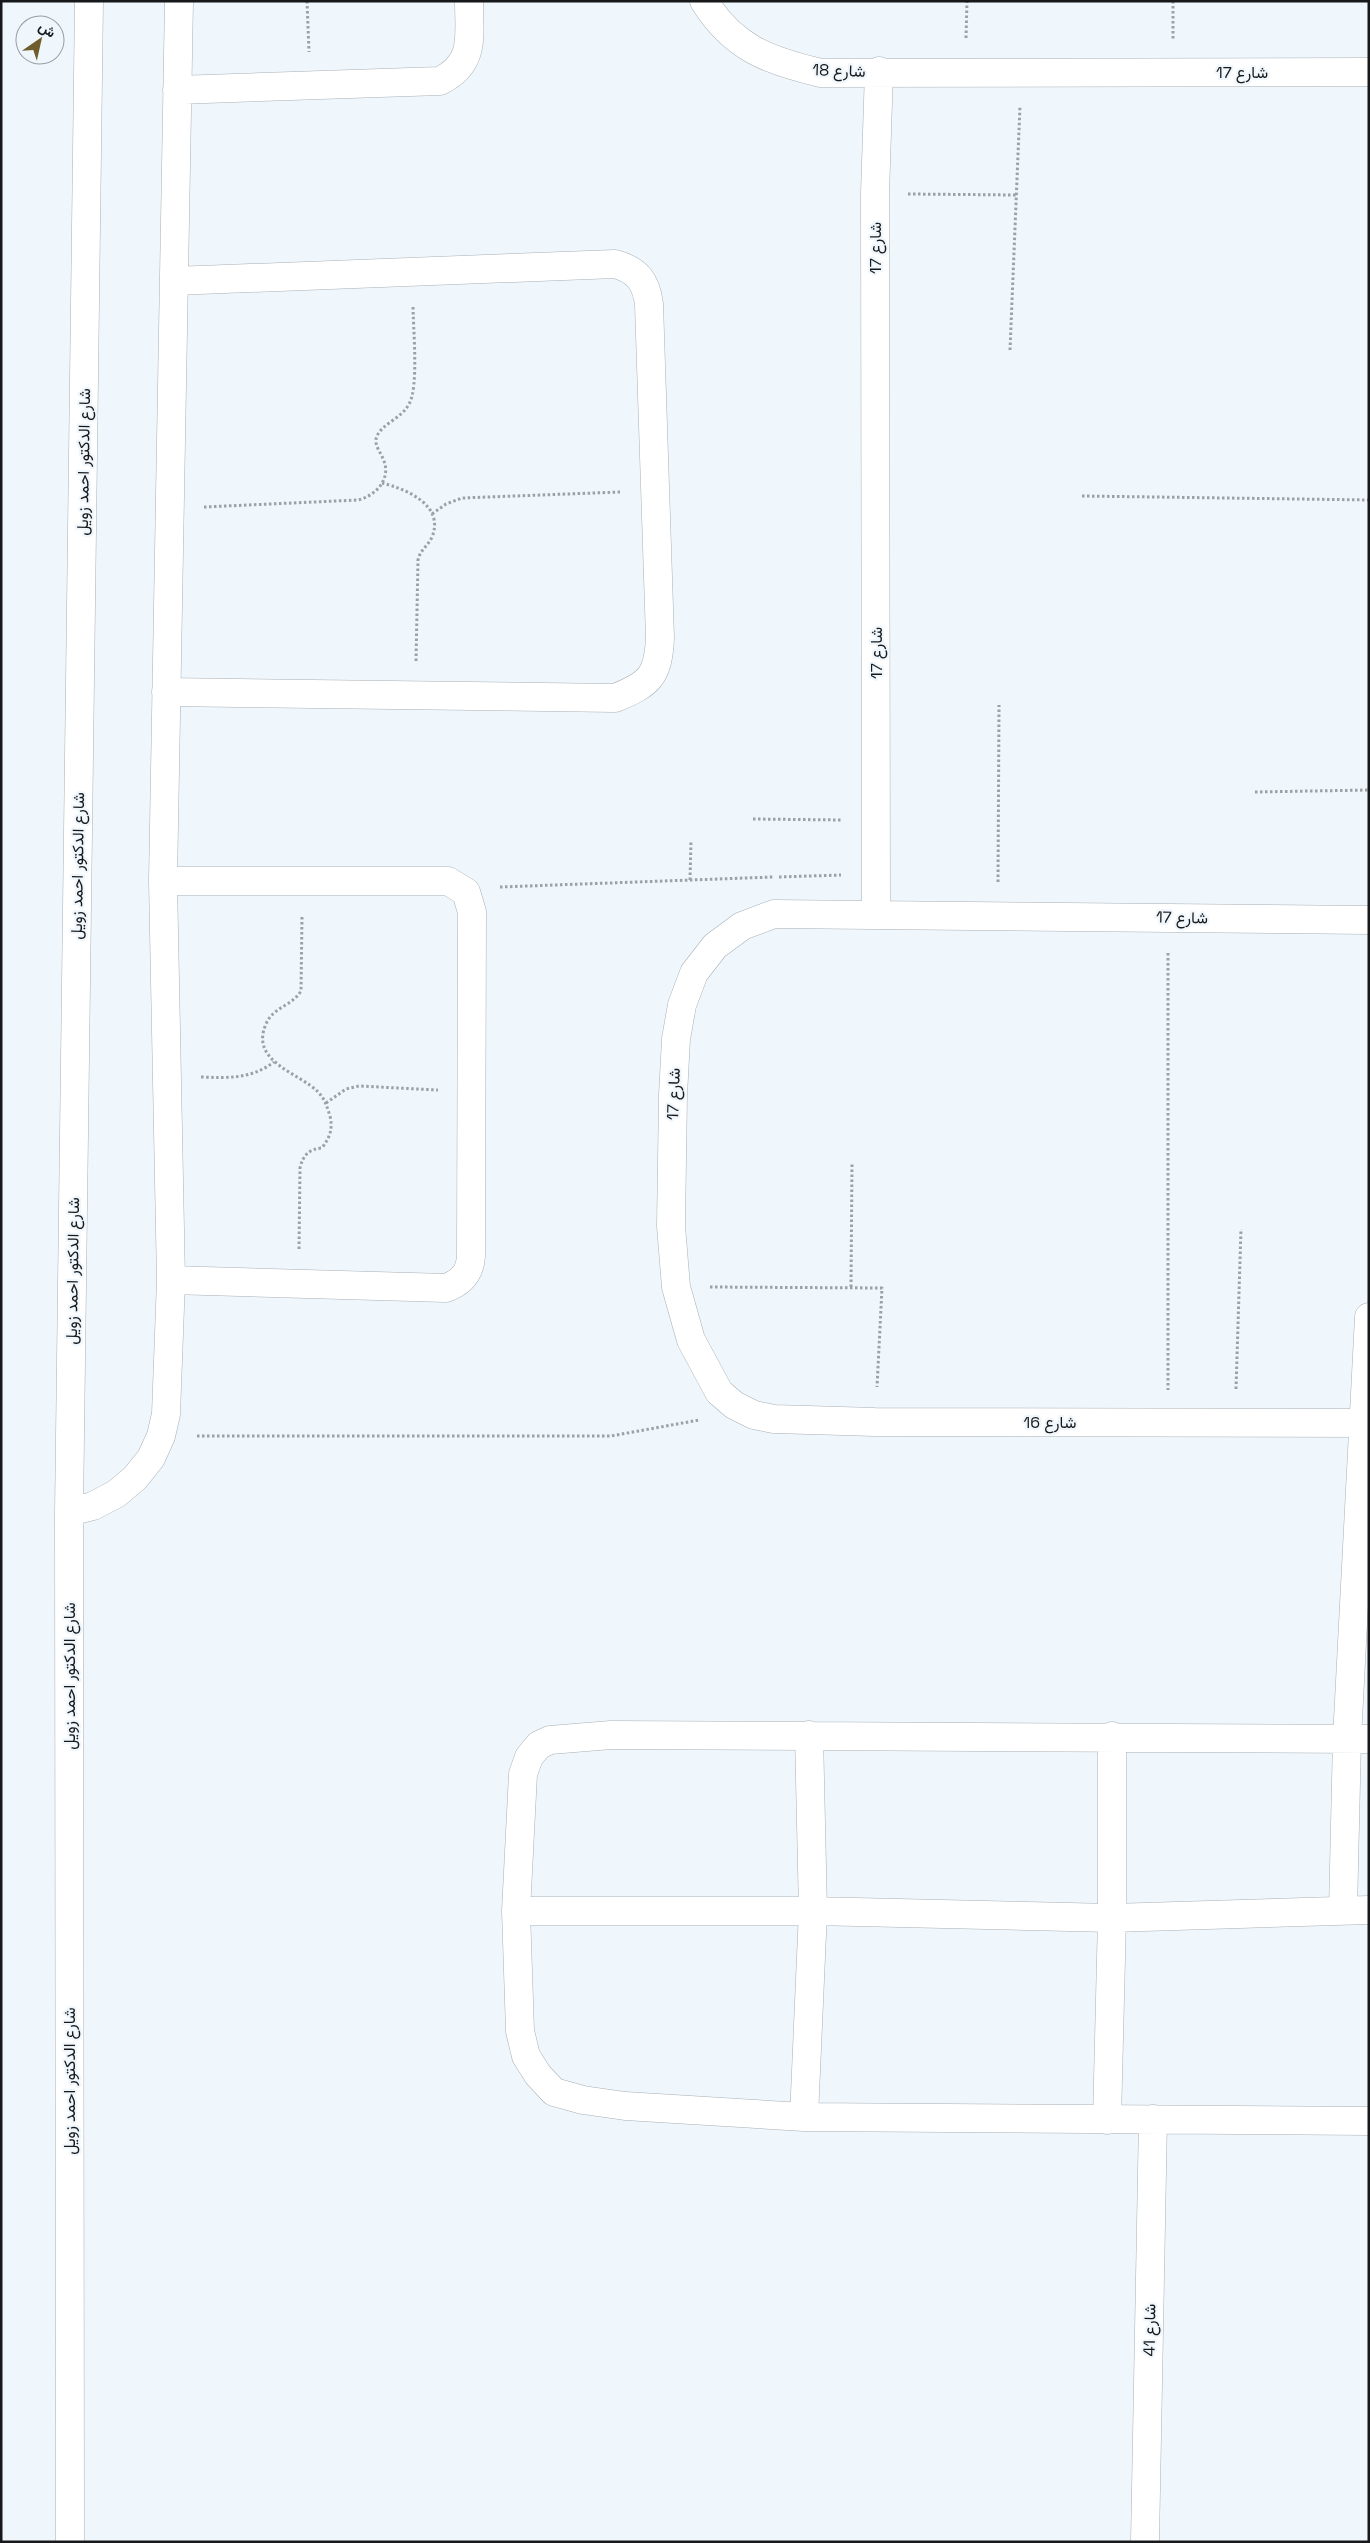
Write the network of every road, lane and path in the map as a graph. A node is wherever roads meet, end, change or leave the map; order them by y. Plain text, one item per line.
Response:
1 (89, 1) edge
2 (179, 1) edge
3 (307, 1) edge
4 (469, 1) edge
5 (704, 1) edge
6 (879, 71) junction
7 (1022, 71) junction
8 (1369, 72) edge
9 (310, 85) junction
10 (177, 90) junction
11 (875, 194) junction
12 (1016, 195) junction
13 (413, 272) junction
14 (174, 281) junction
15 (1010, 350) dead end
16 (382, 483) junction
17 (655, 491) junction
18 (1082, 496) dead end
19 (1369, 500) edge
20 (169, 508) junction
21 (432, 514) junction
22 (166, 692) junction
23 (415, 695) junction
24 (998, 705) dead end
25 (1369, 790) edge
26 (1255, 792) dead end
27 (753, 818) dead end
28 (876, 820) junction
29 (691, 840) dead end
30 (876, 873) junction
31 (690, 880) junction
32 (163, 881) junction
33 (302, 881) junction
34 (460, 888) junction
35 (876, 914) junction
36 (998, 916) junction
37 (1168, 917) junction
38 (1369, 920) edge
39 (274, 1062) junction
40 (166, 1076) junction
41 (471, 1092) junction
42 (326, 1103) junction
43 (852, 1163) dead end
44 (1240, 1230) dead end
45 (171, 1280) junction
46 (298, 1284) junction
47 (676, 1286) junction
48 (851, 1288) junction
49 (1369, 1317) edge
50 (734, 1405) junction
51 (875, 1422) junction
52 (1168, 1423) junction
53 (1235, 1423) junction
54 (1367, 1423) edge
55 (161, 1436) junction
56 (69, 1512) junction
57 (809, 1734) junction
58 (1112, 1736) junction
59 (1358, 1739) edge
60 (1356, 1910) edge
61 (516, 1911) junction
62 (813, 1911) junction
63 (1112, 1918) junction
64 (804, 2117) junction
65 (1153, 2119) junction
66 (1107, 2120) junction
67 (1369, 2121) edge
68 (70, 2542) edge
69 (1145, 2542) edge

1 - 56 street, شارع الدكتور احمد زويل
2 - 10 street
3 - 9 path
4 - 9 street
5 - 6 street, شارع 18
6 - 7 street, شارع 17
6 - 11 street, شارع 17
7 - 8 street, شارع 17
7 - 12 path
9 - 10 street
10 - 14 street
11 - 12 path
11 - 28 street, شارع 17
12 - 15 path
13 - 14 street
13 - 16 path
13 - 17 street
14 - 20 street
16 - 20 path
16 - 21 path
17 - 21 path
17 - 23 street
18 - 19 path
20 - 22 street
21 - 23 path
22 - 23 street
22 - 32 street
24 - 36 path
25 - 26 path
27 - 28 path
28 - 30 street, شارع 17
29 - 31 path
30 - 31 path
30 - 35 street, شارع 17
31 - 34 path
32 - 33 street
32 - 40 street
33 - 34 street
33 - 39 path
34 - 41 street
35 - 36 street, شارع 17
35 - 47 street, شارع 17
36 - 37 street, شارع 17
37 - 38 street, شارع 17
37 - 52 path
39 - 40 path
39 - 42 path
40 - 45 street
41 - 42 path
41 - 46 street
42 - 46 path
43 - 48 path
44 - 53 path
45 - 46 street
45 - 55 street
47 - 48 path
47 - 50 street, شارع 17
48 - 51 path
49 - 54 street
50 - 51 street, شارع 16
50 - 55 path
51 - 52 street, شارع 16
52 - 53 street, شارع 16
53 - 54 street, شارع 16
54 - 59 street
55 - 56 street
56 - 68 street, شارع الدكتور احمد زويل
57 - 58 street
57 - 61 street
57 - 62 street
58 - 59 street
58 - 63 street
59 - 60 street
60 - 63 street
61 - 62 street
61 - 64 street
62 - 63 street
62 - 64 street
63 - 66 street
64 - 66 street
65 - 66 street
65 - 67 street
65 - 69 street, شارع 41

